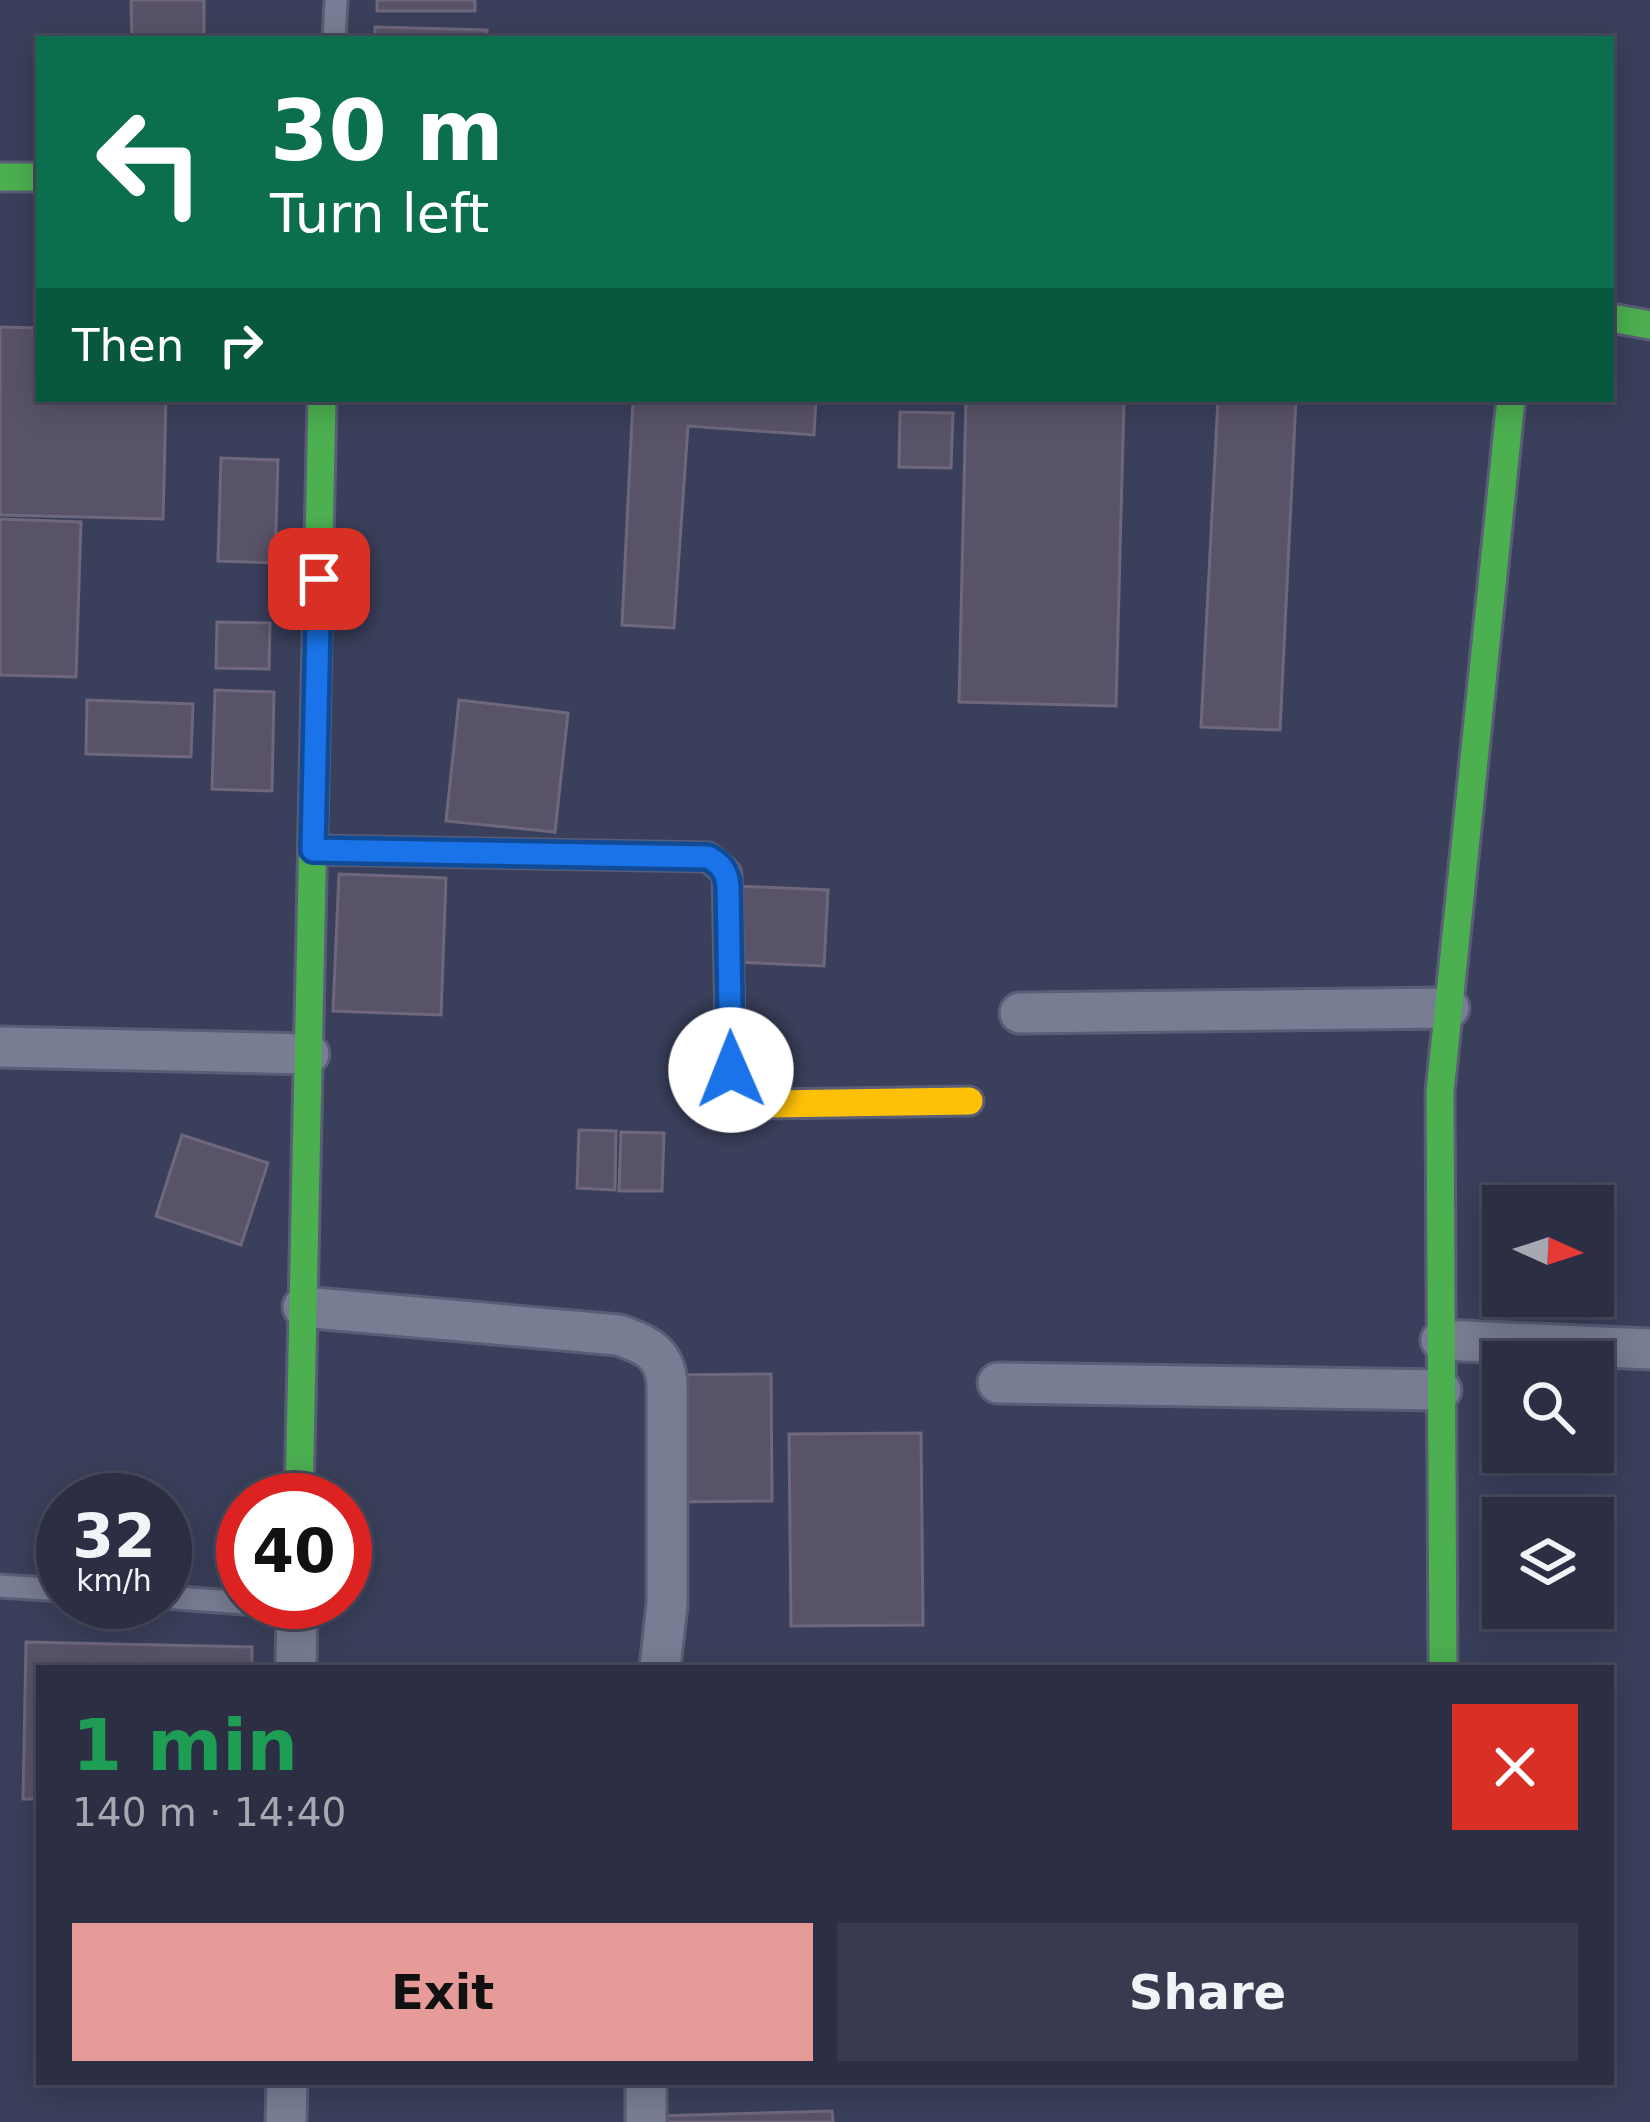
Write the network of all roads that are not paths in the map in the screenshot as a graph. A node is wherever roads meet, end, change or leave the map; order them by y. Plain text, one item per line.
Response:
1 (336, 0) edge
2 (334, 36) edge
3 (0, 177) edge
4 (36, 178) edge
5 (1614, 319) edge
6 (1650, 325) edge
7 (322, 402) edge
8 (1511, 402) edge
9 (313, 850) junction
10 (1449, 1008) junction
11 (1020, 1013) dead end
12 (0, 1047) edge
13 (309, 1054) junction
14 (969, 1101) dead end
15 (303, 1307) junction
16 (1441, 1340) junction
17 (1650, 1348) edge
18 (998, 1383) dead end
19 (1441, 1390) junction
20 (300, 1473) edge
21 (0, 1586) edge
22 (36, 1588) edge
23 (297, 1629) edge
24 (296, 1665) edge
25 (660, 1665) edge
26 (1443, 1665) edge
27 (286, 2085) edge
28 (646, 2085) edge
29 (286, 2122) edge
30 (646, 2122) edge

1 - 2 lane
3 - 4 street
5 - 6 street
7 - 9 street
8 - 10 street
9 - 13 street
9 - 14 street
10 - 11 street
10 - 16 street
12 - 13 street
13 - 15 street
15 - 20 street
15 - 25 street
16 - 17 street
16 - 19 street
18 - 19 street
19 - 26 street
21 - 22 lane
23 - 24 street
27 - 29 street
28 - 30 street

